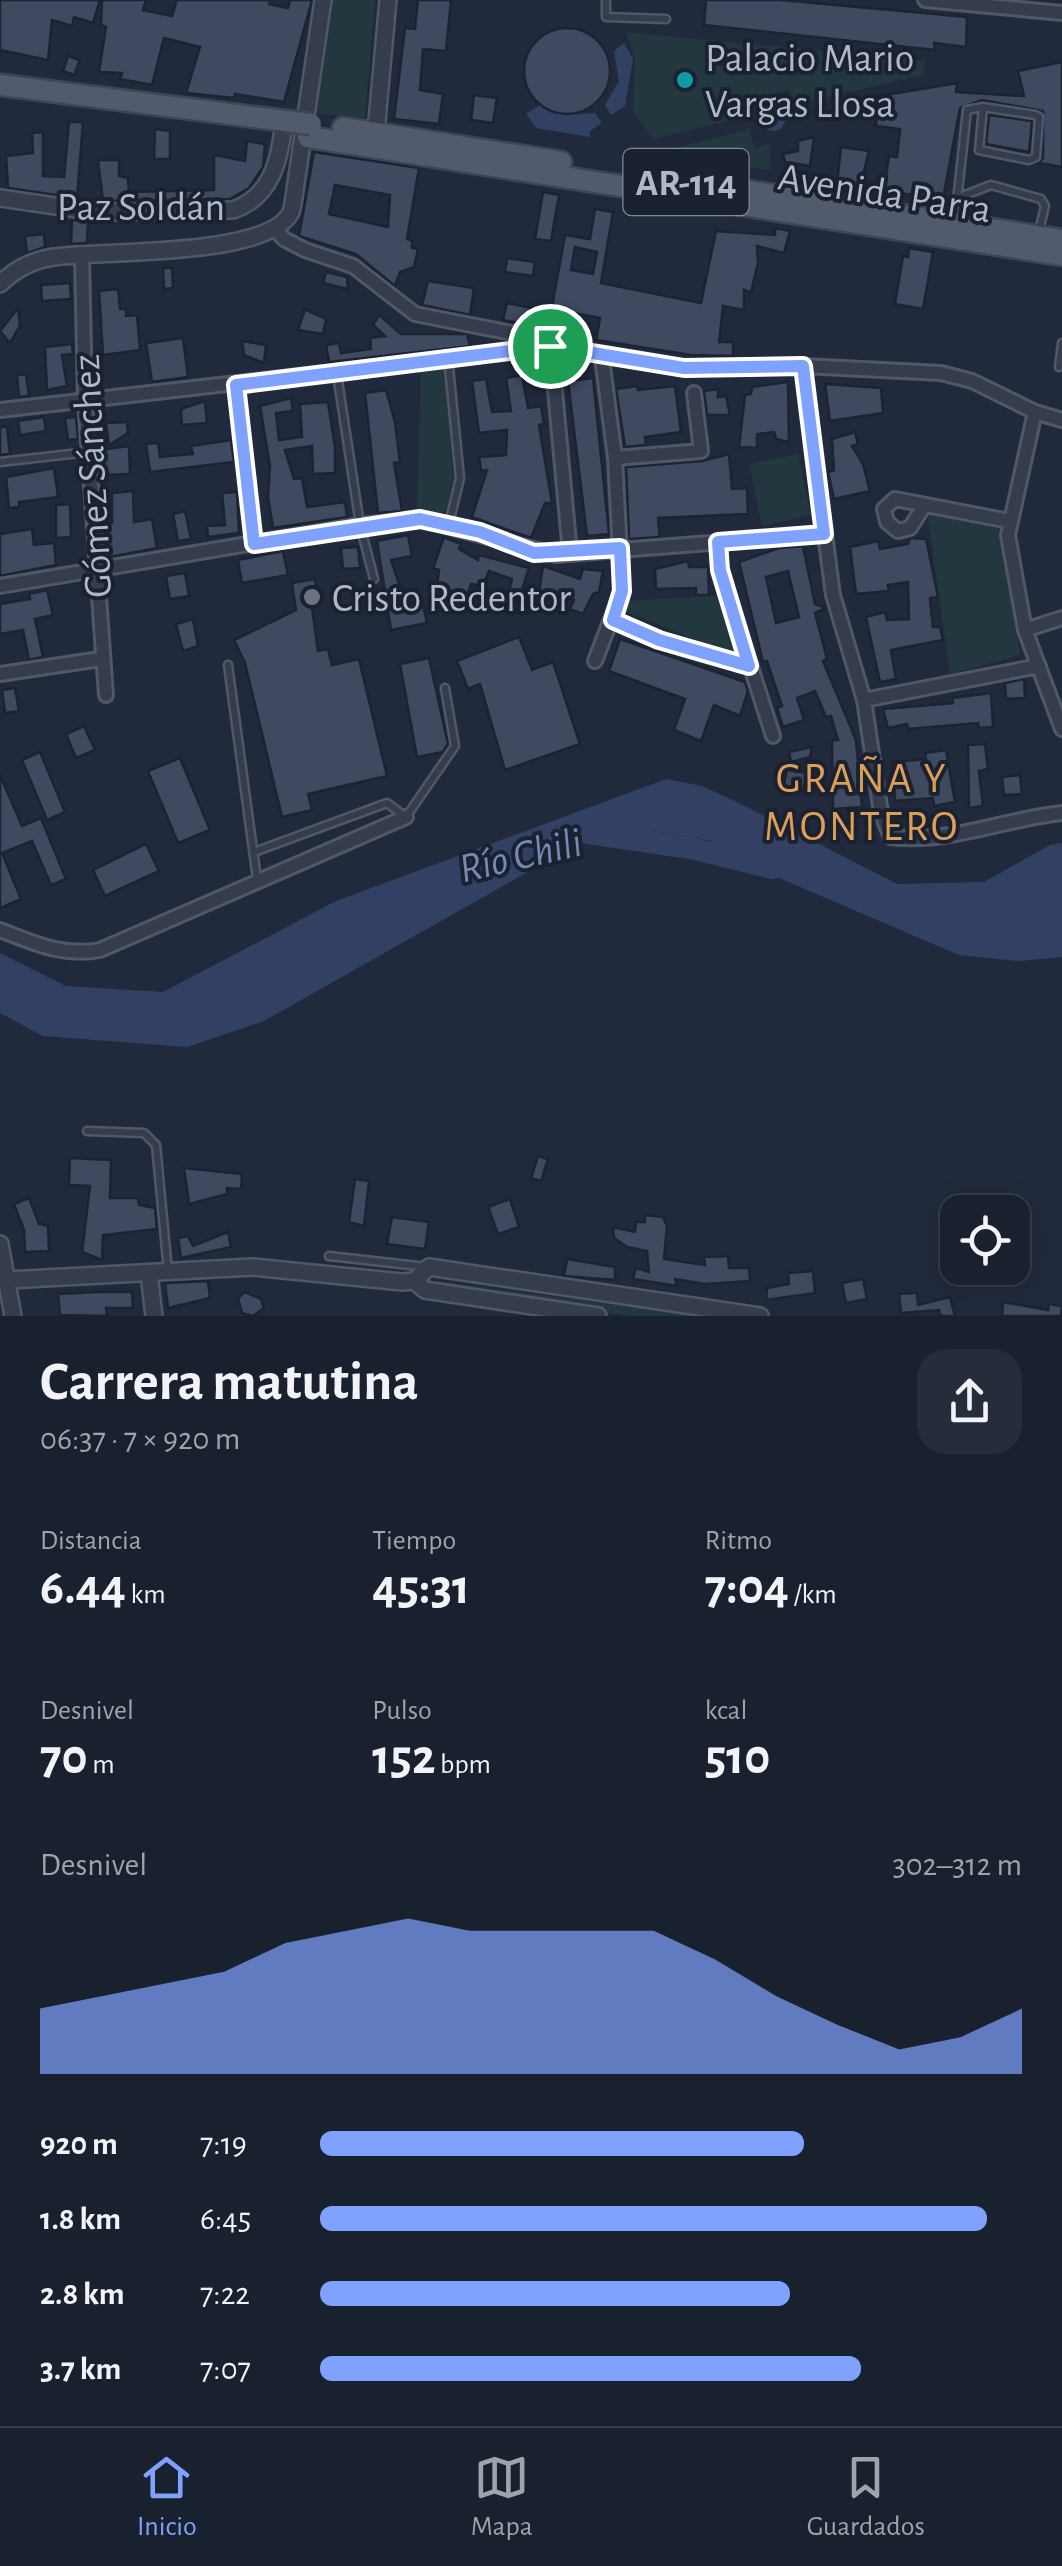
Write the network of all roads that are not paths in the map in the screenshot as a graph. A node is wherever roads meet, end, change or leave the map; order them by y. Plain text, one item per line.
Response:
1 (323, 0) edge
2 (388, 0) edge
3 (606, 0) edge
4 (925, 0) edge
5 (1062, 13) edge
6 (666, 20) dead end
7 (0, 85) edge
8 (0, 99) edge
9 (983, 107) junction
10 (284, 127) junction
11 (375, 140) junction
12 (960, 197) junction
13 (0, 198) edge
14 (954, 222) junction
15 (274, 228) junction
16 (1037, 236) junction
17 (1062, 240) edge
18 (1062, 255) edge
19 (82, 256) junction
20 (0, 284) edge
21 (1062, 343) edge
22 (550, 346) junction
23 (448, 356) junction
24 (602, 358) junction
25 (803, 366) junction
26 (1058, 367) dead end
27 (336, 371) junction
28 (236, 385) junction
29 (694, 393) dead end
30 (86, 400) junction
31 (0, 410) edge
32 (1036, 412) junction
33 (1062, 420) edge
34 (89, 451) junction
35 (615, 458) junction
36 (0, 462) edge
37 (924, 506) dead end
38 (1009, 521) junction
39 (449, 524) junction
40 (360, 525) junction
41 (824, 534) junction
42 (718, 542) junction
43 (254, 544) junction
44 (620, 548) junction
45 (570, 553) junction
46 (97, 571) junction
47 (374, 579) dead end
48 (0, 586) edge
49 (1062, 618) edge
50 (613, 620) junction
51 (1025, 630) junction
52 (100, 658) junction
53 (595, 661) dead end
54 (228, 665) dead end
55 (749, 666) junction
56 (1039, 666) junction
57 (0, 674) edge
58 (445, 688) dead end
59 (106, 695) dead end
60 (864, 700) junction
61 (1062, 729) edge
62 (773, 736) dead end
63 (1062, 813) edge
64 (406, 817) junction
65 (254, 852) junction
66 (256, 879) junction
67 (0, 930) edge
68 (88, 1131) dead end
69 (0, 1244) edge
70 (329, 1256) dead end
71 (429, 1267) junction
72 (168, 1273) junction
73 (149, 1274) junction
74 (4, 1280) edge
75 (414, 1280) junction
76 (732, 1314) edge
77 (13, 1316) edge
78 (154, 1316) edge
79 (598, 1316) edge
80 (760, 1316) edge

1 - 15 street
2 - 11 street
3 - 6 lane
4 - 5 street
7 - 10 main road, AR-114
8 - 10 main road, AR-114
9 - 9 lane
9 - 12 lane
10 - 11 main road, Avenida Parra / AR-114, bridge
10 - 13 street, Paz Soldán
11 - 14 main road, Avenida Parra / AR-114
11 - 18 main road, Avenida Parra / AR-114
12 - 14 lane
12 - 16 lane
14 - 16 main road, Avenida Parra / AR-114
15 - 19 street
15 - 22 street
16 - 17 main road, Avenida Parra / AR-114
19 - 20 street
19 - 30 street, Gómez Sánchez
21 - 26 lane
22 - 23 street
22 - 24 street
22 - 45 street
23 - 27 street
23 - 39 lane
24 - 25 street
24 - 35 street
25 - 32 street
25 - 41 street
27 - 28 street
27 - 40 lane
28 - 30 street
28 - 43 lane
29 - 35 street
30 - 31 street
30 - 34 street, Gómez Sánchez
32 - 33 street
32 - 38 street
34 - 36 lane
34 - 46 street, Gómez Sánchez
35 - 44 street
37 - 38 street
38 - 51 street
39 - 40 street
39 - 45 street
40 - 43 street
40 - 47 lane
41 - 42 street
41 - 60 street
42 - 44 street
42 - 55 street
43 - 46 street
44 - 45 street
44 - 50 street
46 - 48 street
46 - 52 street, Gómez Sánchez
49 - 51 street
50 - 53 street
50 - 55 street
51 - 56 street
52 - 57 street
52 - 59 street, Gómez Sánchez
54 - 65 lane
55 - 62 street
56 - 60 street
56 - 61 street
58 - 64 lane
60 - 63 street
64 - 65 lane
64 - 66 street
65 - 66 lane
66 - 67 street
68 - 72 lane
69 - 74 street
70 - 71 lane
71 - 75 street
71 - 76 street
72 - 73 street
72 - 75 street
73 - 74 street
73 - 78 street
74 - 77 street
75 - 79 street
76 - 80 street

